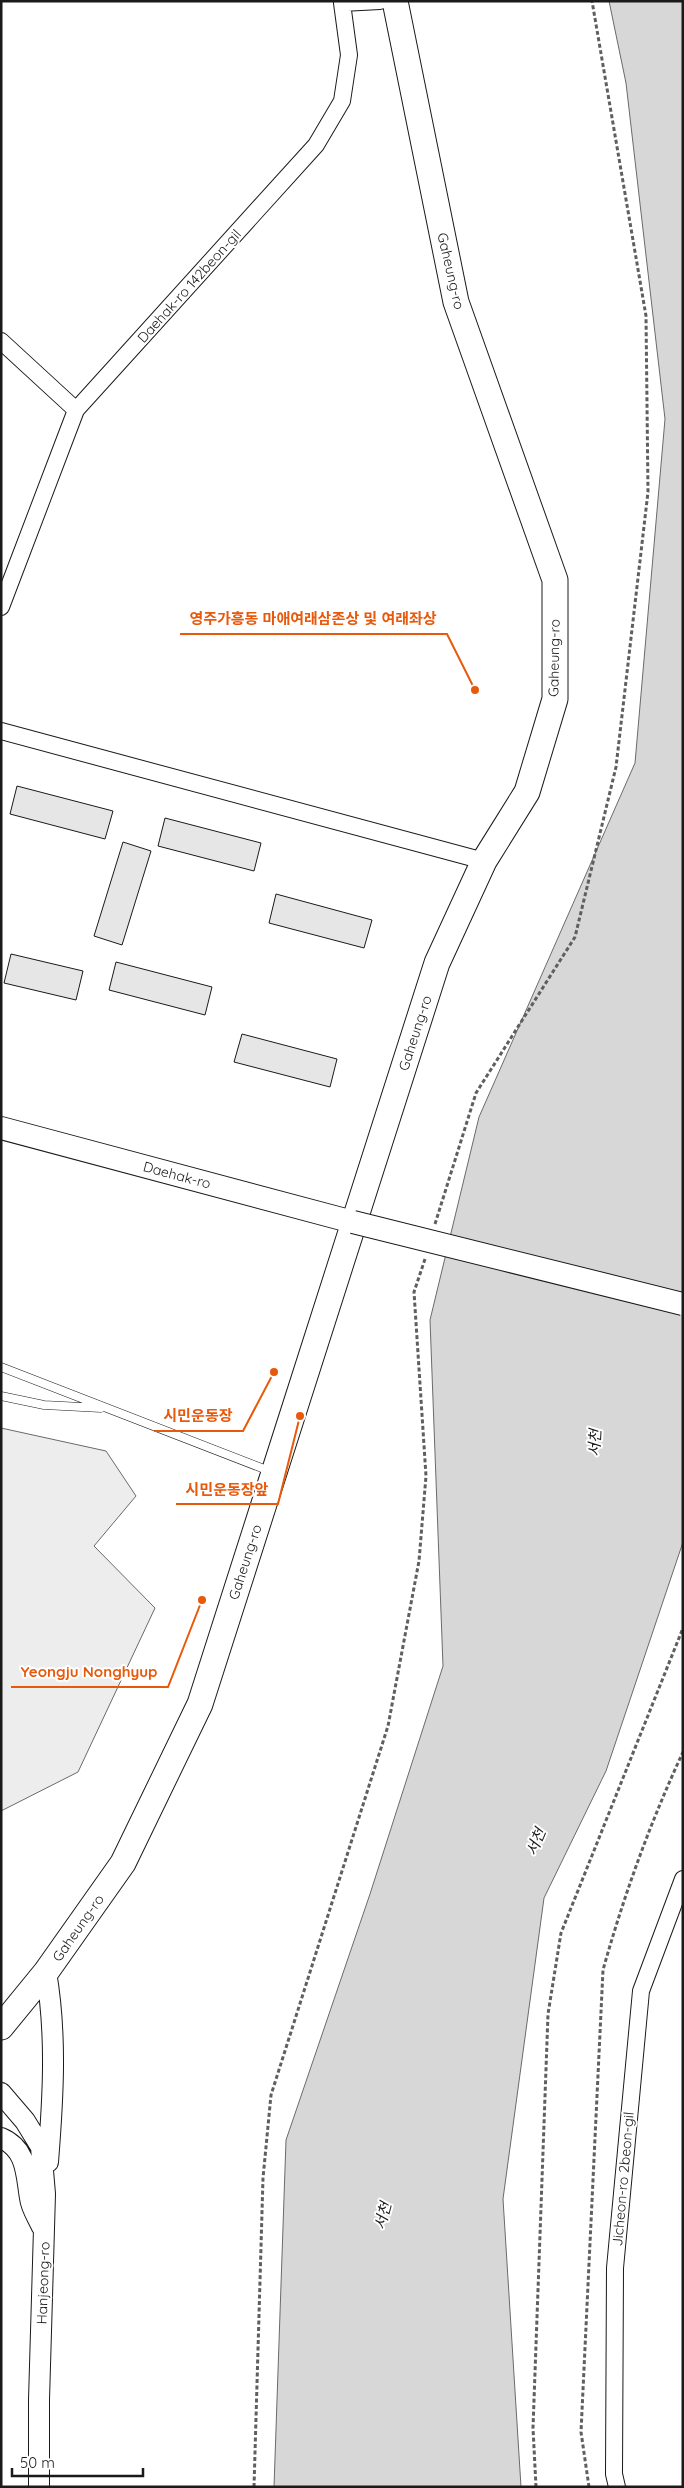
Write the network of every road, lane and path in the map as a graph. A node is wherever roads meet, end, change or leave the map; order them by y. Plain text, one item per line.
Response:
1 (380, 1) edge
2 (395, 1) edge
3 (592, 1) edge
4 (341, 2) edge
5 (1, 341) edge
6 (76, 410) junction
7 (1, 606) edge
8 (1, 731) edge
9 (484, 861) junction
10 (1, 1128) edge
11 (353, 1222) junction
12 (435, 1226) dead end
13 (426, 1254) dead end
14 (683, 1304) edge
15 (1, 1366) edge
16 (1, 1396) edge
17 (109, 1408) junction
18 (273, 1473) junction
19 (683, 1628) edge
20 (683, 1752) edge
21 (683, 1879) edge
22 (46, 1972) junction
23 (1, 2027) edge
24 (1, 2093) edge
25 (1, 2138) edge
26 (46, 2194) junction
27 (45, 2233) junction
28 (39, 2487) edge
29 (254, 2487) edge
30 (536, 2487) edge
31 (589, 2487) edge
32 (617, 2487) edge

1 - 4 street, Daehak-ro 142beon-gil
2 - 9 main road, Gaheung-ro
3 - 12 path
4 - 6 street, Daehak-ro 142beon-gil
5 - 6 street
6 - 7 street, Daehak-ro 142beon-gil
8 - 9 street
9 - 11 main road, Gaheung-ro
10 - 11 main road, Daehak-ro
11 - 14 main road, Daehak-ro, bridge
11 - 18 main road, Gaheung-ro
13 - 29 path
15 - 17 lane
16 - 17 lane
17 - 18 lane
18 - 22 main road, Gaheung-ro
19 - 30 path
20 - 31 path
21 - 32 street, Jicheon-ro 2beon-gil
22 - 23 main road, Gaheung-ro
22 - 26 street
24 - 26 street, Hanjeong-ro
25 - 27 street
26 - 27 street, Hanjeong-ro
27 - 28 street, Hanjeong-ro

